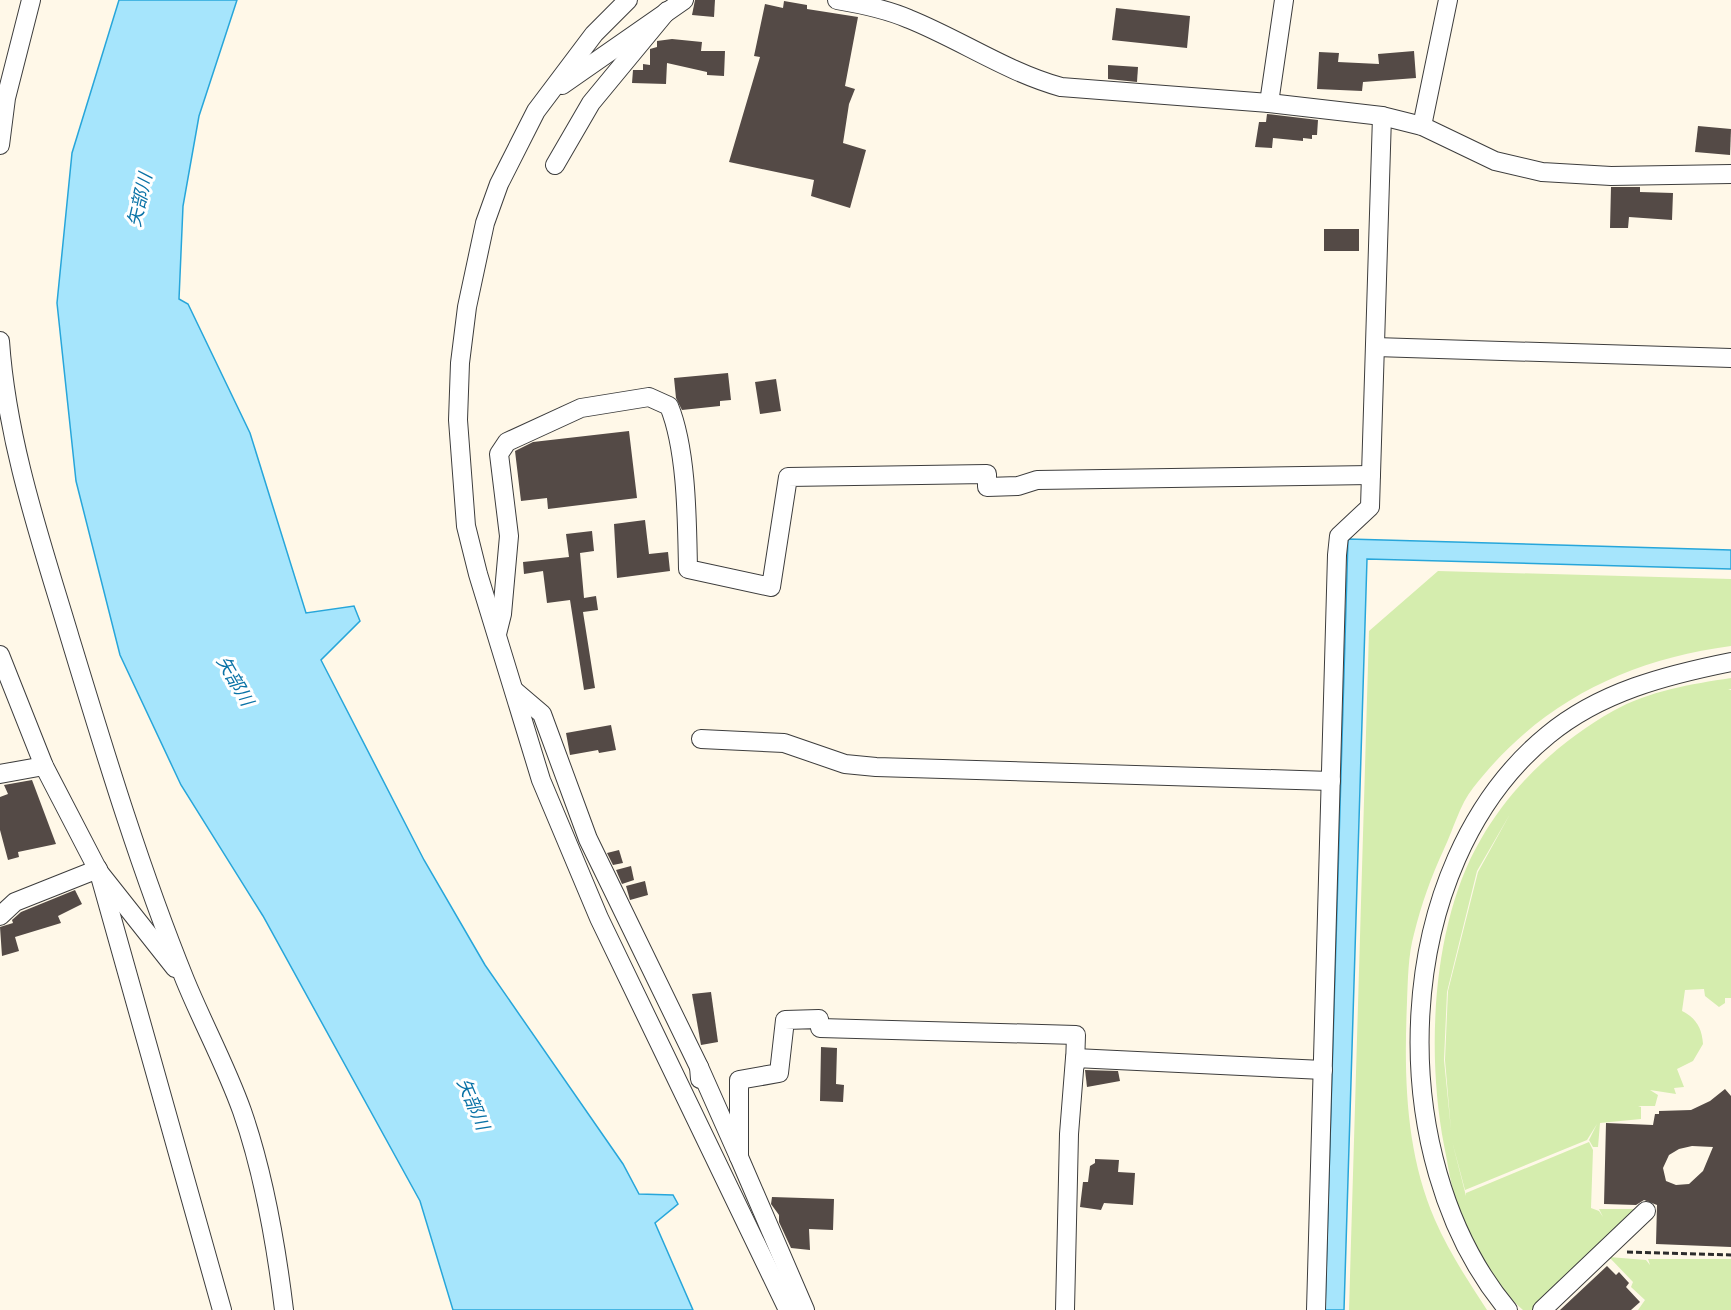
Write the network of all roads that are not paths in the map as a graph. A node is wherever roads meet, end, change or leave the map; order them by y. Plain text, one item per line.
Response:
1 (31, 0) edge
2 (628, 0) edge
3 (684, 0) edge
4 (837, 0) edge
5 (1284, 0) edge
6 (1448, 0) edge
7 (667, 10) junction
8 (544, 99) junction
9 (1269, 103) junction
10 (1382, 116) junction
11 (1422, 126) junction
12 (0, 145) edge
13 (555, 165) dead end
14 (1731, 174) edge
15 (0, 341) edge
16 (1375, 347) junction
17 (1731, 358) edge
18 (1371, 475) junction
19 (497, 634) junction
20 (0, 655) edge
21 (1731, 662) edge
22 (514, 690) junction
23 (701, 739) dead end
24 (44, 766) junction
25 (0, 774) edge
26 (1331, 782) junction
27 (98, 869) junction
28 (0, 916) edge
29 (185, 980) junction
30 (1075, 1065) junction
31 (699, 1067) junction
32 (1323, 1070) junction
33 (706, 1140) junction
34 (740, 1157) junction
35 (1646, 1211) dead end
36 (222, 1310) edge
37 (284, 1310) edge
38 (788, 1310) edge
39 (805, 1310) edge
40 (1065, 1310) edge
41 (1316, 1310) edge
42 (1508, 1310) edge
43 (1542, 1310) edge

1 - 12 street
2 - 8 street
3 - 7 street
4 - 9 street
5 - 9 street
6 - 11 street
7 - 8 street
7 - 13 street
8 - 19 street
9 - 10 street
10 - 11 street
10 - 16 street
11 - 14 street
15 - 29 street
16 - 17 street
16 - 18 street
18 - 19 street
18 - 26 street
19 - 22 street
20 - 24 street
21 - 42 street
22 - 31 street
22 - 33 street
23 - 26 street
24 - 25 street
24 - 27 street
26 - 32 street
27 - 28 street
27 - 29 street
27 - 36 street
29 - 37 street
30 - 32 street
30 - 34 street
30 - 40 street
31 - 33 street
31 - 34 street
32 - 41 street
33 - 38 street
34 - 39 street
35 - 43 street

